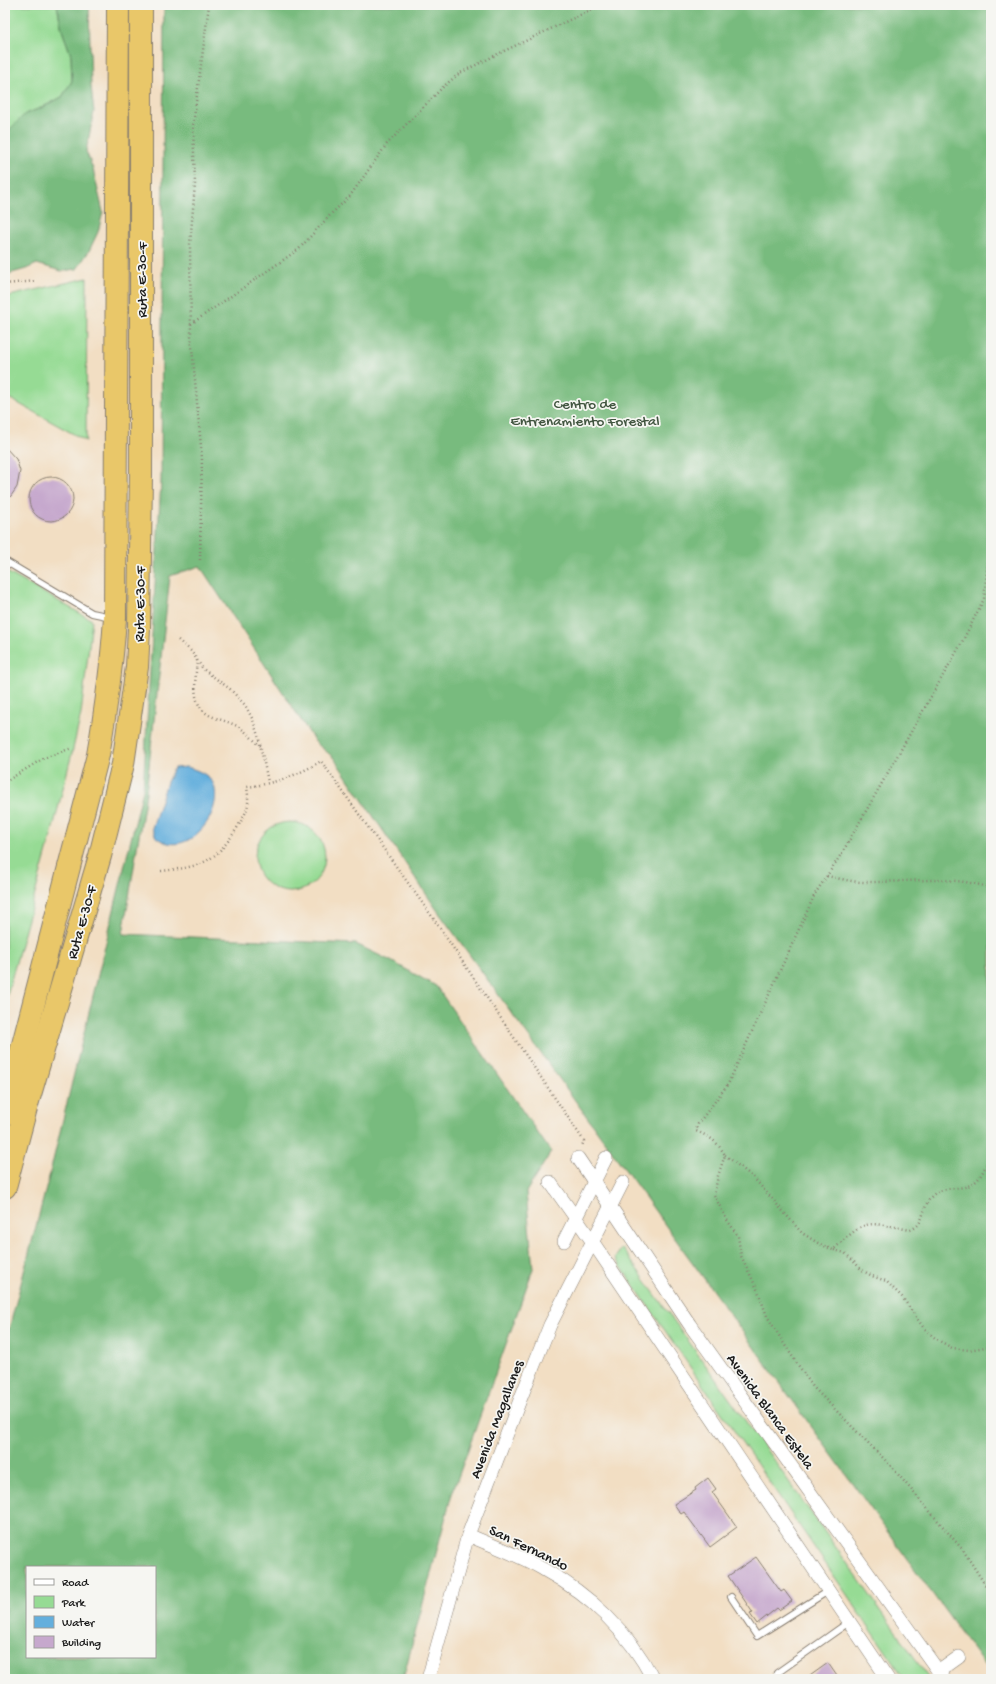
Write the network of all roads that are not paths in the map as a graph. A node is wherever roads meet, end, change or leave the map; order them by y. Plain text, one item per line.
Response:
1 (118, 5) edge
2 (141, 5) edge
3 (5, 561) edge
4 (116, 618) junction
5 (5, 1114) edge
6 (578, 1158) road end
7 (606, 1158) dead end
8 (550, 1182) dead end
9 (594, 1182) junction
10 (623, 1182) dead end
11 (5, 1187) edge
12 (610, 1207) junction
13 (576, 1218) junction
14 (564, 1240) dead end
15 (592, 1241) junction
16 (468, 1535) junction
17 (828, 1591) junction
18 (731, 1597) dead end
19 (849, 1622) junction
20 (959, 1656) dead end
21 (777, 1673) dead end
22 (941, 1676) edge
23 (428, 1679) edge
24 (653, 1679) edge
25 (888, 1679) edge

1 - 4 highway, Ruta E-30-F
2 - 11 highway, Ruta E-30-F
3 - 4 lane
4 - 5 highway, Ruta E-30-F
6 - 9 street, Avenida Blanca Estela
7 - 9 street
8 - 13 street
9 - 12 street, Avenida Blanca Estela
9 - 13 street
10 - 12 street, Avenida Magallanes
12 - 15 street, Avenida Magallanes
12 - 22 street, Avenida Blanca Estela
13 - 14 street
13 - 15 street
15 - 16 street, Avenida Magallanes
15 - 17 street
16 - 23 street, Avenida Magallanes
16 - 24 street, San Fernando
17 - 18 lane
17 - 19 street
19 - 21 lane
19 - 25 street
20 - 22 street

